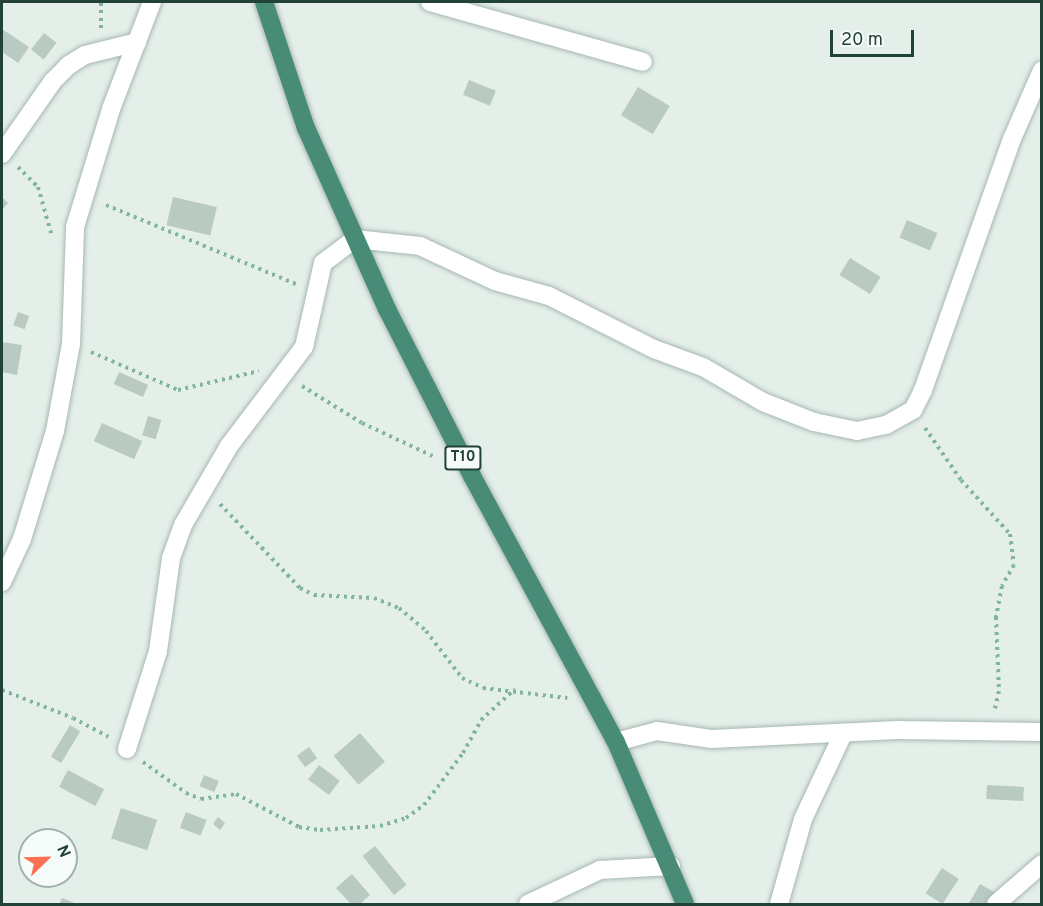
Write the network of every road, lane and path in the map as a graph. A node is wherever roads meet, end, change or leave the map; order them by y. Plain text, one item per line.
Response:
1 (152, 2) edge
2 (264, 2) edge
3 (430, 2) edge
4 (137, 42) junction
5 (643, 62) dead end
6 (1041, 70) edge
7 (4, 149) edge
8 (83, 196) junction
9 (355, 239) junction
10 (72, 262) junction
11 (314, 292) junction
12 (71, 344) junction
13 (283, 376) junction
14 (913, 410) junction
15 (472, 476) junction
16 (206, 488) junction
17 (2, 582) edge
18 (515, 689) junction
19 (2, 690) edge
20 (595, 703) junction
21 (991, 729) junction
22 (1041, 732) edge
23 (843, 734) junction
24 (616, 742) junction
25 (127, 749) junction
26 (1041, 864) edge
27 (671, 866) junction
28 (528, 904) edge
29 (685, 904) edge
30 (779, 904) edge
31 (996, 904) edge

1 - 4 street
2 - 9 highway, T10
3 - 5 street
4 - 7 street
4 - 8 street
6 - 14 street
7 - 10 path
8 - 10 street
8 - 11 path
9 - 11 street
9 - 14 street
9 - 15 highway, T10
10 - 12 street
11 - 13 street
12 - 13 path
12 - 17 street
13 - 15 path
13 - 16 street
14 - 21 path
15 - 20 highway, T10
16 - 18 path
16 - 25 street
18 - 20 path
18 - 25 path
19 - 25 path
20 - 24 highway, T10
21 - 22 street
21 - 23 street
23 - 24 street
23 - 30 street
24 - 27 highway, T10
26 - 31 street
27 - 28 street
27 - 29 highway, T10

